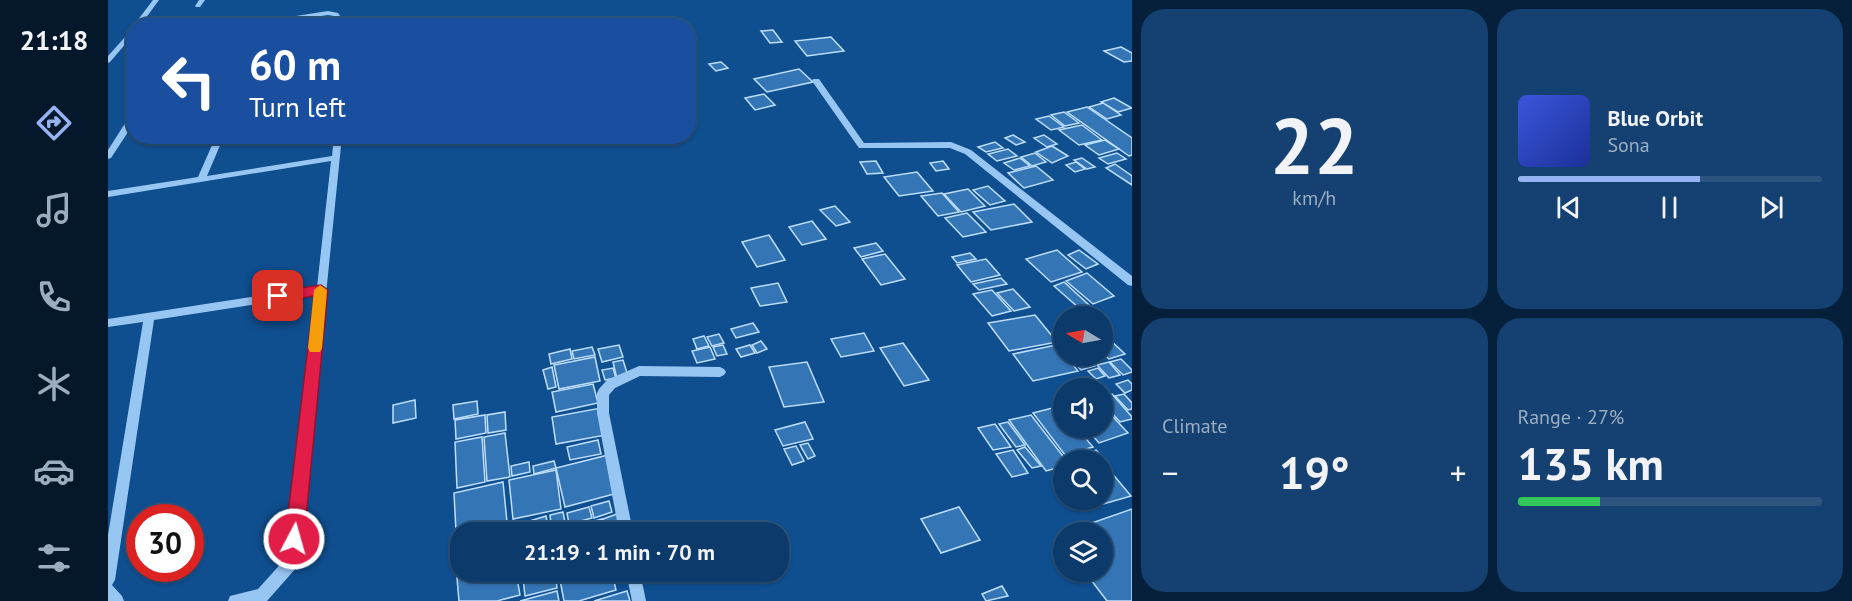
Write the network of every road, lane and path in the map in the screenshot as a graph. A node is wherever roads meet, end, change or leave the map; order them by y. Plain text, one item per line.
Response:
1 (156, 0) edge
2 (142, 18) edge
3 (298, 18) edge
4 (339, 18) edge
5 (126, 38) edge
6 (108, 60) edge
7 (816, 81) dead end
8 (126, 128) edge
9 (216, 144) edge
10 (337, 144) edge
11 (108, 156) edge
12 (335, 158) junction
13 (201, 179) junction
14 (108, 194) edge
15 (1132, 282) edge
16 (321, 290) junction
17 (149, 316) junction
18 (108, 323) edge
19 (720, 372) dead end
20 (624, 522) edge
21 (108, 580) edge
22 (635, 582) edge
23 (108, 591) edge
24 (117, 601) edge
25 (236, 601) edge
26 (639, 601) edge

1 - 2 street
3 - 4 street
5 - 6 street
7 - 15 street
8 - 11 street
9 - 13 street
10 - 12 street
12 - 13 street
12 - 16 street
13 - 14 street
16 - 17 street
16 - 25 street
17 - 18 street
17 - 21 street
19 - 20 street
22 - 26 street
23 - 24 street

